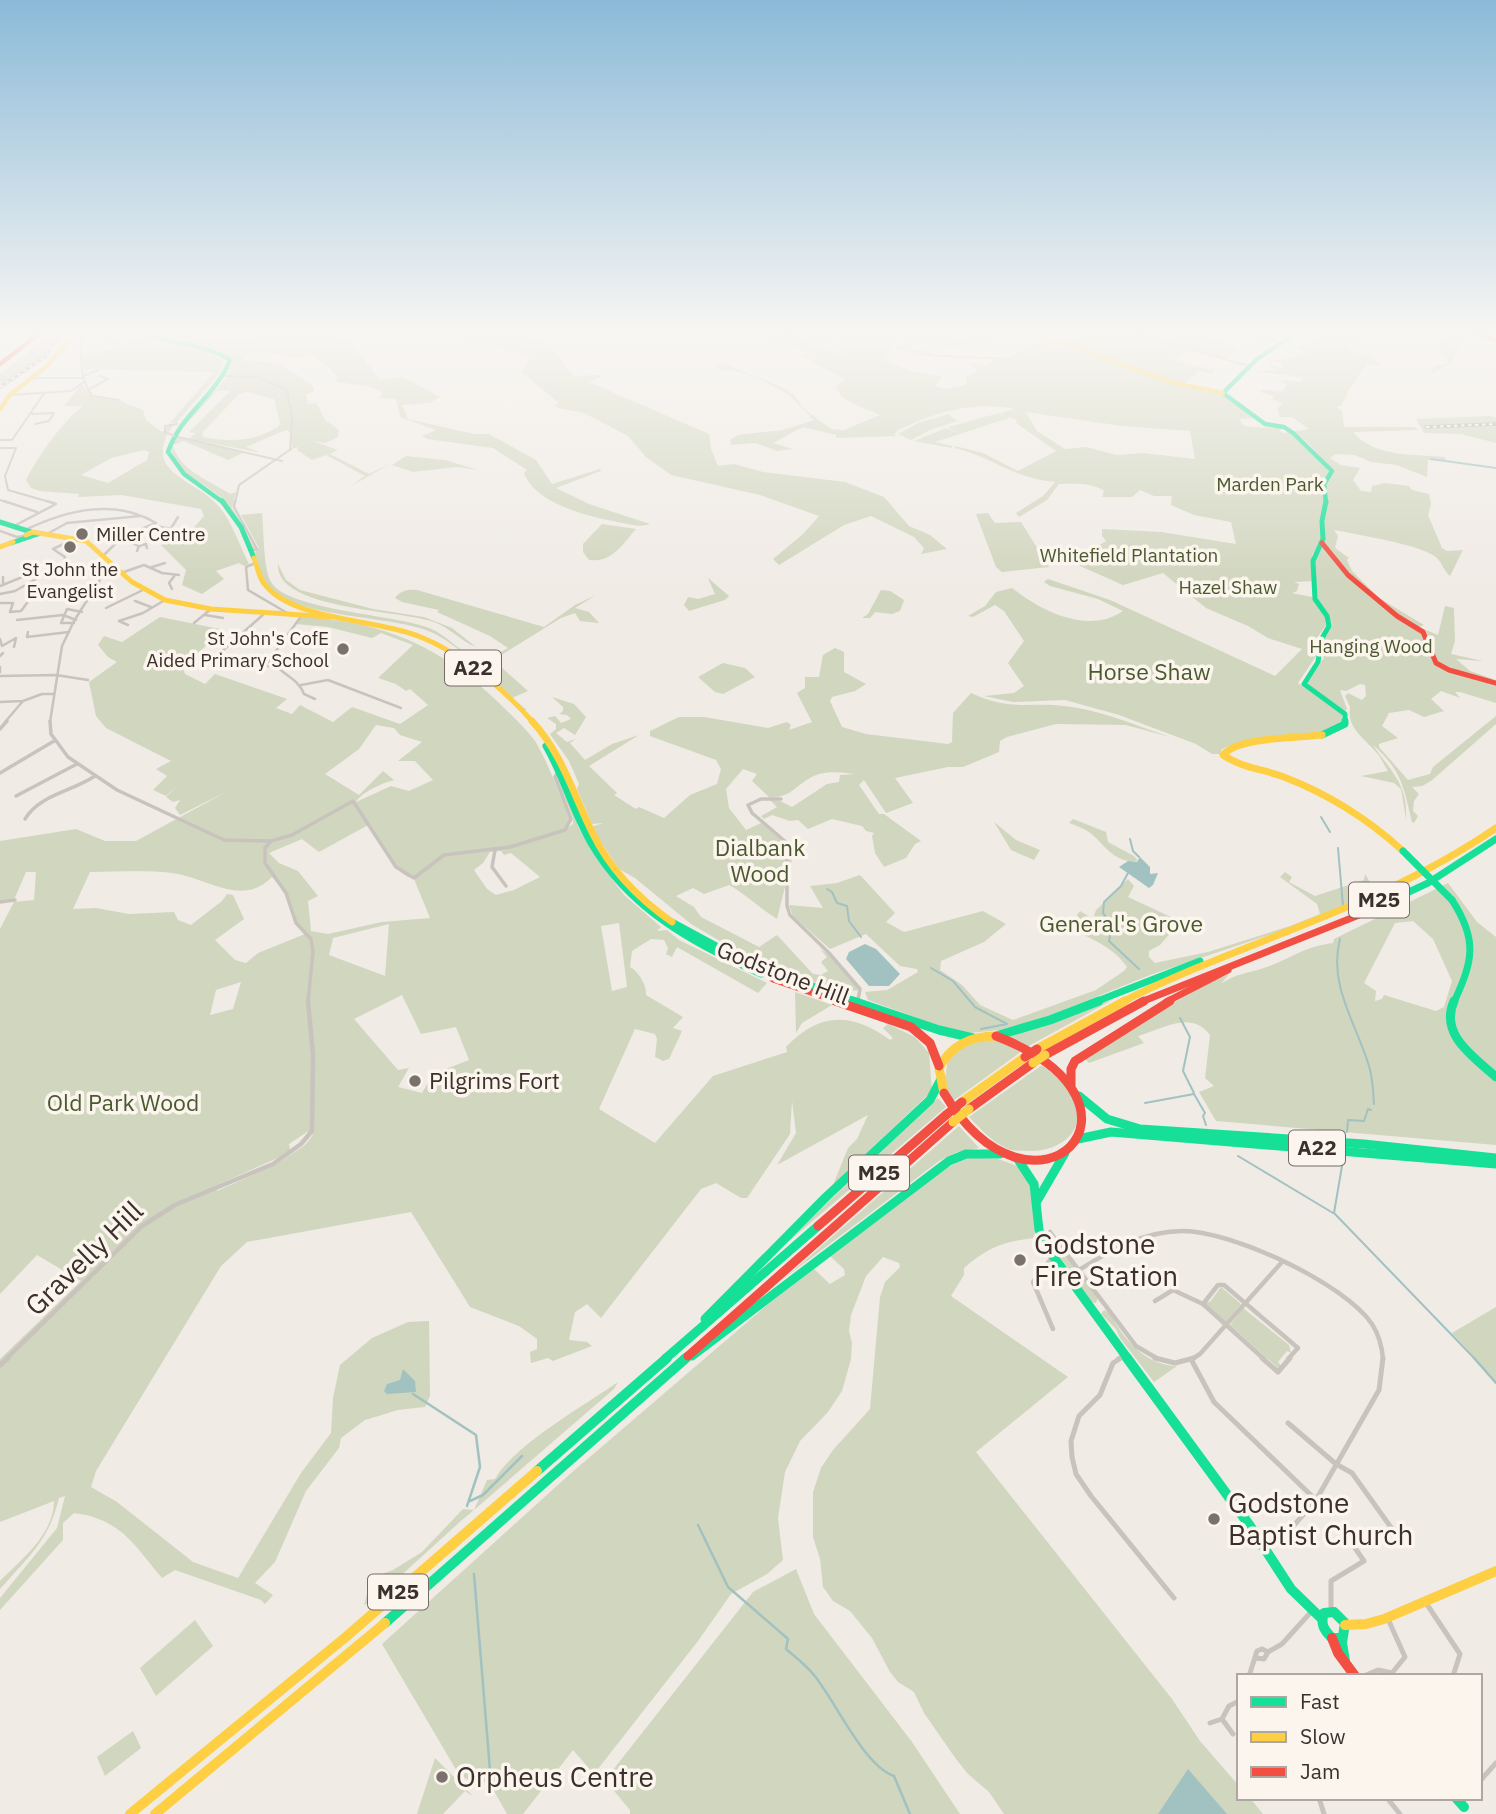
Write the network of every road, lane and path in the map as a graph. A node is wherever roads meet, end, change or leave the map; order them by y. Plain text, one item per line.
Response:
1 (29, 414) edge
2 (53, 415) edge
3 (186, 415) edge
4 (189, 415) edge
5 (291, 415) edge
6 (1252, 415) edge
7 (35, 424) dead end
8 (177, 424) junction
9 (0, 440) edge
10 (20, 446) dead end
11 (13, 447) junction
12 (0, 448) edge
13 (271, 459) junction
14 (282, 461) dead end
15 (0, 500) edge
16 (37, 512) junction
17 (141, 516) junction
18 (178, 517) dead end
19 (0, 522) edge
20 (14, 526) junction
21 (156, 526) junction
22 (172, 528) junction
23 (0, 531) edge
24 (28, 533) junction
25 (168, 533) dead end
26 (46, 534) junction
27 (75, 538) junction
28 (121, 538) junction
29 (1322, 543) junction
30 (139, 546) junction
31 (0, 547) edge
32 (147, 548) dead end
33 (137, 551) dead end
34 (251, 551) junction
35 (104, 555) junction
36 (163, 562) dead end
37 (253, 564) junction
38 (113, 566) junction
39 (152, 567) junction
40 (37, 571) dead end
41 (121, 573) junction
42 (4, 577) dead end
43 (1, 585) edge
44 (172, 589) dead end
45 (143, 590) junction
46 (0, 594) edge
47 (165, 600) junction
48 (135, 601) dead end
49 (0, 603) edge
50 (27, 603) dead end
51 (152, 607) junction
52 (106, 608) dead end
53 (211, 609) junction
54 (82, 612) junction
55 (265, 613) junction
56 (321, 613) junction
57 (289, 614) junction
58 (63, 615) junction
59 (205, 615) junction
60 (305, 615) junction
61 (334, 617) junction
62 (223, 618) dead end
63 (17, 620) dead end
64 (75, 622) junction
65 (194, 622) dead end
66 (128, 625) dead end
67 (28, 632) dead end
68 (69, 632) junction
69 (0, 639) edge
70 (14, 647) dead end
71 (271, 657) junction
72 (266, 666) junction
73 (275, 667) junction
74 (0, 671) edge
75 (56, 675) junction
76 (88, 680) dead end
77 (1496, 683) edge
78 (301, 685) junction
79 (54, 694) junction
80 (315, 699) dead end
81 (23, 701) junction
82 (0, 702) edge
83 (401, 708) dead end
84 (0, 729) edge
85 (54, 741) junction
86 (77, 764) junction
87 (560, 771) junction
88 (0, 773) edge
89 (95, 776) junction
90 (16, 796) dead end
91 (781, 799) dead end
92 (25, 819) dead end
93 (1496, 828) edge
94 (1496, 839) edge
95 (271, 841) junction
96 (261, 842) junction
97 (265, 848) junction
98 (493, 849) junction
99 (506, 886) dead end
100 (15, 900) dead end
101 (0, 902) edge
102 (1250, 948) junction
103 (1254, 956) junction
104 (856, 1005) junction
105 (996, 1036) junction
106 (973, 1038) junction
107 (939, 1066) junction
108 (1496, 1077) edge
109 (940, 1081) junction
110 (1072, 1085) junction
111 (1079, 1096) junction
112 (1078, 1139) junction
113 (1066, 1152) junction
114 (1000, 1154) junction
115 (1496, 1158) edge
116 (1017, 1159) junction
117 (1496, 1164) edge
118 (1037, 1201) junction
119 (1050, 1232) dead end
120 (1053, 1256) junction
121 (1282, 1262) junction
122 (1079, 1270) junction
123 (1156, 1301) dead end
124 (1244, 1303) junction
125 (1105, 1304) junction
126 (1203, 1304) junction
127 (1093, 1310) junction
128 (1226, 1325) junction
129 (1053, 1329) dead end
130 (1126, 1354) junction
131 (1192, 1361) junction
132 (661, 1363) junction
133 (0, 1365) edge
134 (650, 1387) junction
135 (1288, 1423) dead end
136 (1336, 1464) junction
137 (1316, 1500) junction
138 (1395, 1532) dead end
139 (1265, 1545) junction
140 (1355, 1548) dead end
141 (1496, 1572) edge
142 (1174, 1598) dead end
143 (1424, 1601) junction
144 (1331, 1611) junction
145 (1311, 1612) junction
146 (1321, 1618) junction
147 (1388, 1619) junction
148 (1346, 1625) junction
149 (1332, 1638) junction
150 (1342, 1638) junction
151 (1345, 1661) junction
152 (1251, 1674) edge
153 (1354, 1674) edge
154 (1369, 1674) edge
155 (1454, 1674) edge
156 (1237, 1702) edge
157 (1222, 1720) junction
158 (1210, 1723) dead end
159 (1233, 1734) dead end
160 (1496, 1763) edge
161 (1482, 1779) edge
162 (1389, 1800) edge
163 (130, 1814) edge
164 (155, 1814) edge
165 (1400, 1814) edge

1 - 9 street
2 - 7 street
3 - 8 main road, A22
4 - 34 main road, A22
5 - 13 street
6 - 29 main road
8 - 13 street, bridge
8 - 37 main road, A22
10 - 11 street
11 - 12 street
11 - 16 street
13 - 14 street
13 - 34 street
15 - 16 street
16 - 20 street
17 - 21 street
17 - 24 street
17 - 26 street
18 - 22 street
19 - 20 main road
20 - 24 main road
21 - 22 street
21 - 28 street
22 - 25 street
23 - 24 street
24 - 26 main road
24 - 31 main road
26 - 27 main road
27 - 35 main road
27 - 46 street
28 - 30 street
28 - 35 street
29 - 77 main road
29 - 108 main road, bridge
30 - 32 street
30 - 33 street
34 - 56 main road, A22
35 - 38 main road
36 - 39 street
37 - 56 main road, A22
37 - 57 street
38 - 41 main road
38 - 54 street
39 - 41 street
39 - 44 street
40 - 43 street
41 - 45 main road
42 - 43 street
45 - 47 main road
45 - 52 street
47 - 51 street
47 - 53 main road
48 - 51 street
49 - 50 street
51 - 66 street
53 - 55 main road
53 - 59 street
54 - 58 street
54 - 64 street
55 - 57 main road
55 - 72 street
56 - 60 main road
56 - 61 main road, A22
56 - 104 main road, Godstone Hill / A22
57 - 60 main road
58 - 63 street
58 - 64 street
58 - 64 street
59 - 62 street
59 - 65 street
60 - 61 main road
60 - 71 street
61 - 87 main road, A22
64 - 68 street
67 - 68 street
68 - 75 street
69 - 70 street
71 - 72 street
71 - 73 street
72 - 73 street
73 - 78 street
74 - 75 street
75 - 76 street
75 - 79 street
78 - 80 street
78 - 83 street
79 - 81 street
79 - 85 street
81 - 82 street
81 - 84 street
85 - 86 street
85 - 88 street
86 - 89 street
86 - 90 street
87 - 98 street
87 - 104 main road, Godstone Hill / A22
89 - 92 street
89 - 96 street
91 - 104 street
93 - 102 main road, M25
94 - 103 main road, M25
95 - 96 street
95 - 97 street
95 - 98 street
96 - 97 street
97 - 133 street, Gravelly Hill
98 - 99 street
100 - 101 street
102 - 105 main road, M25
102 - 132 main road, M25, bridge
103 - 110 main road, M25
103 - 134 main road, M25, bridge
104 - 106 main road, Godstone Hill / A22
104 - 107 main road, Godstone Hill / A22
105 - 106 main road
105 - 110 main road
106 - 107 main road
107 - 109 main road
109 - 114 main road
109 - 132 main road, M25
110 - 111 main road
111 - 112 main road
111 - 115 main road, A22
112 - 113 main road
112 - 117 main road, A22
113 - 116 main road
113 - 118 main road
114 - 116 main road
114 - 134 main road, M25
116 - 118 main road
118 - 120 main road
119 - 122 street
120 - 127 main road
120 - 129 street
121 - 122 street
121 - 124 street
121 - 136 street
122 - 125 street
123 - 126 street
124 - 126 street
124 - 128 street
124 - 128 street
125 - 127 street
125 - 131 street
126 - 128 street
127 - 130 main road
128 - 131 street
130 - 139 main road
130 - 142 street
131 - 137 street
132 - 163 main road, M25
134 - 164 main road, M25
135 - 136 street
136 - 137 street
136 - 138 street
137 - 139 street
139 - 145 main road
140 - 144 street
141 - 143 main road
143 - 147 main road
143 - 155 street
144 - 146 main road
144 - 148 main road
145 - 146 main road
145 - 152 street
146 - 149 main road
147 - 148 main road
147 - 154 street
148 - 150 main road
149 - 150 main road
149 - 151 main road
150 - 151 main road
151 - 153 main road
156 - 157 street
157 - 158 street
157 - 159 street
160 - 161 street
162 - 165 street

